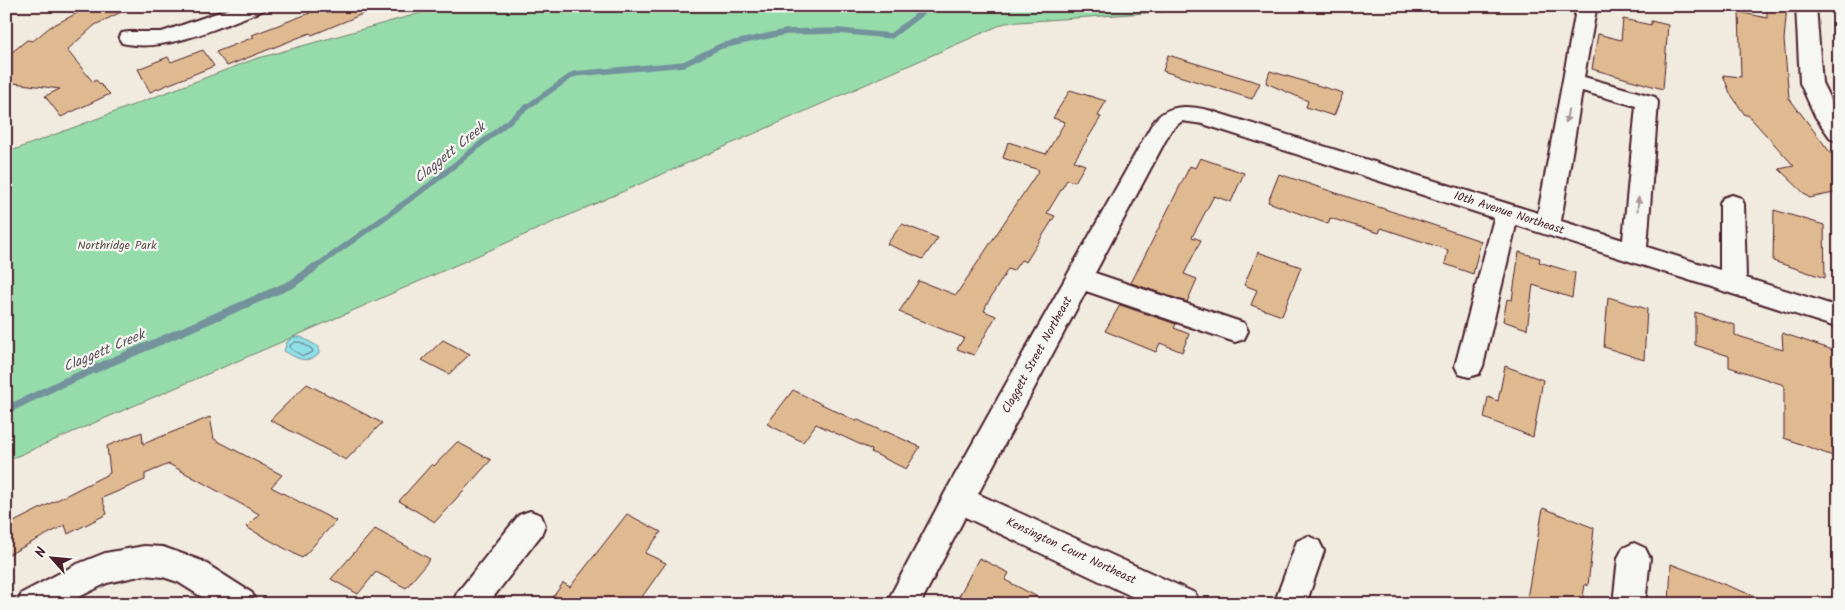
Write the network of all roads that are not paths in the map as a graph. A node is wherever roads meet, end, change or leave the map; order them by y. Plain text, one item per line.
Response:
1 (256, 6) edge
2 (1806, 6) edge
3 (1586, 10) dead end
4 (129, 38) dead end
5 (1573, 81) junction
6 (1179, 113) joint
7 (1839, 134) edge
8 (1732, 204) dead end
9 (1507, 213) junction
10 (1548, 226) junction
11 (1634, 253) junction
12 (1079, 278) junction
13 (1733, 284) junction
14 (1839, 318) edge
15 (1234, 331) dead end
16 (1469, 366) dead end
17 (958, 499) junction
18 (530, 525) dead end
19 (1308, 551) dead end
20 (1634, 558) dead end
21 (33, 604) edge
22 (241, 604) edge
23 (468, 604) edge
24 (902, 604) edge
25 (1184, 604) edge
26 (1290, 604) edge
27 (1629, 604) edge

1 - 4 street
2 - 7 street
3 - 5 street
5 -> 10 street
11 -> 5 street
6 - 9 street, 10th Avenue Northeast
6 - 12 street, Claggett Street Northeast
8 - 13 lane
9 - 10 street, 10th Avenue Northeast
9 - 16 street
10 - 11 street, 10th Avenue Northeast
11 - 13 street, 10th Avenue Northeast
12 - 15 street
12 - 17 street, Claggett Street Northeast
13 - 14 street, 10th Avenue Northeast
17 - 24 street, Claggett Street Northeast
17 - 25 street, Kensington Court Northeast
18 - 23 street
19 - 26 street
20 - 27 street
21 - 22 street

